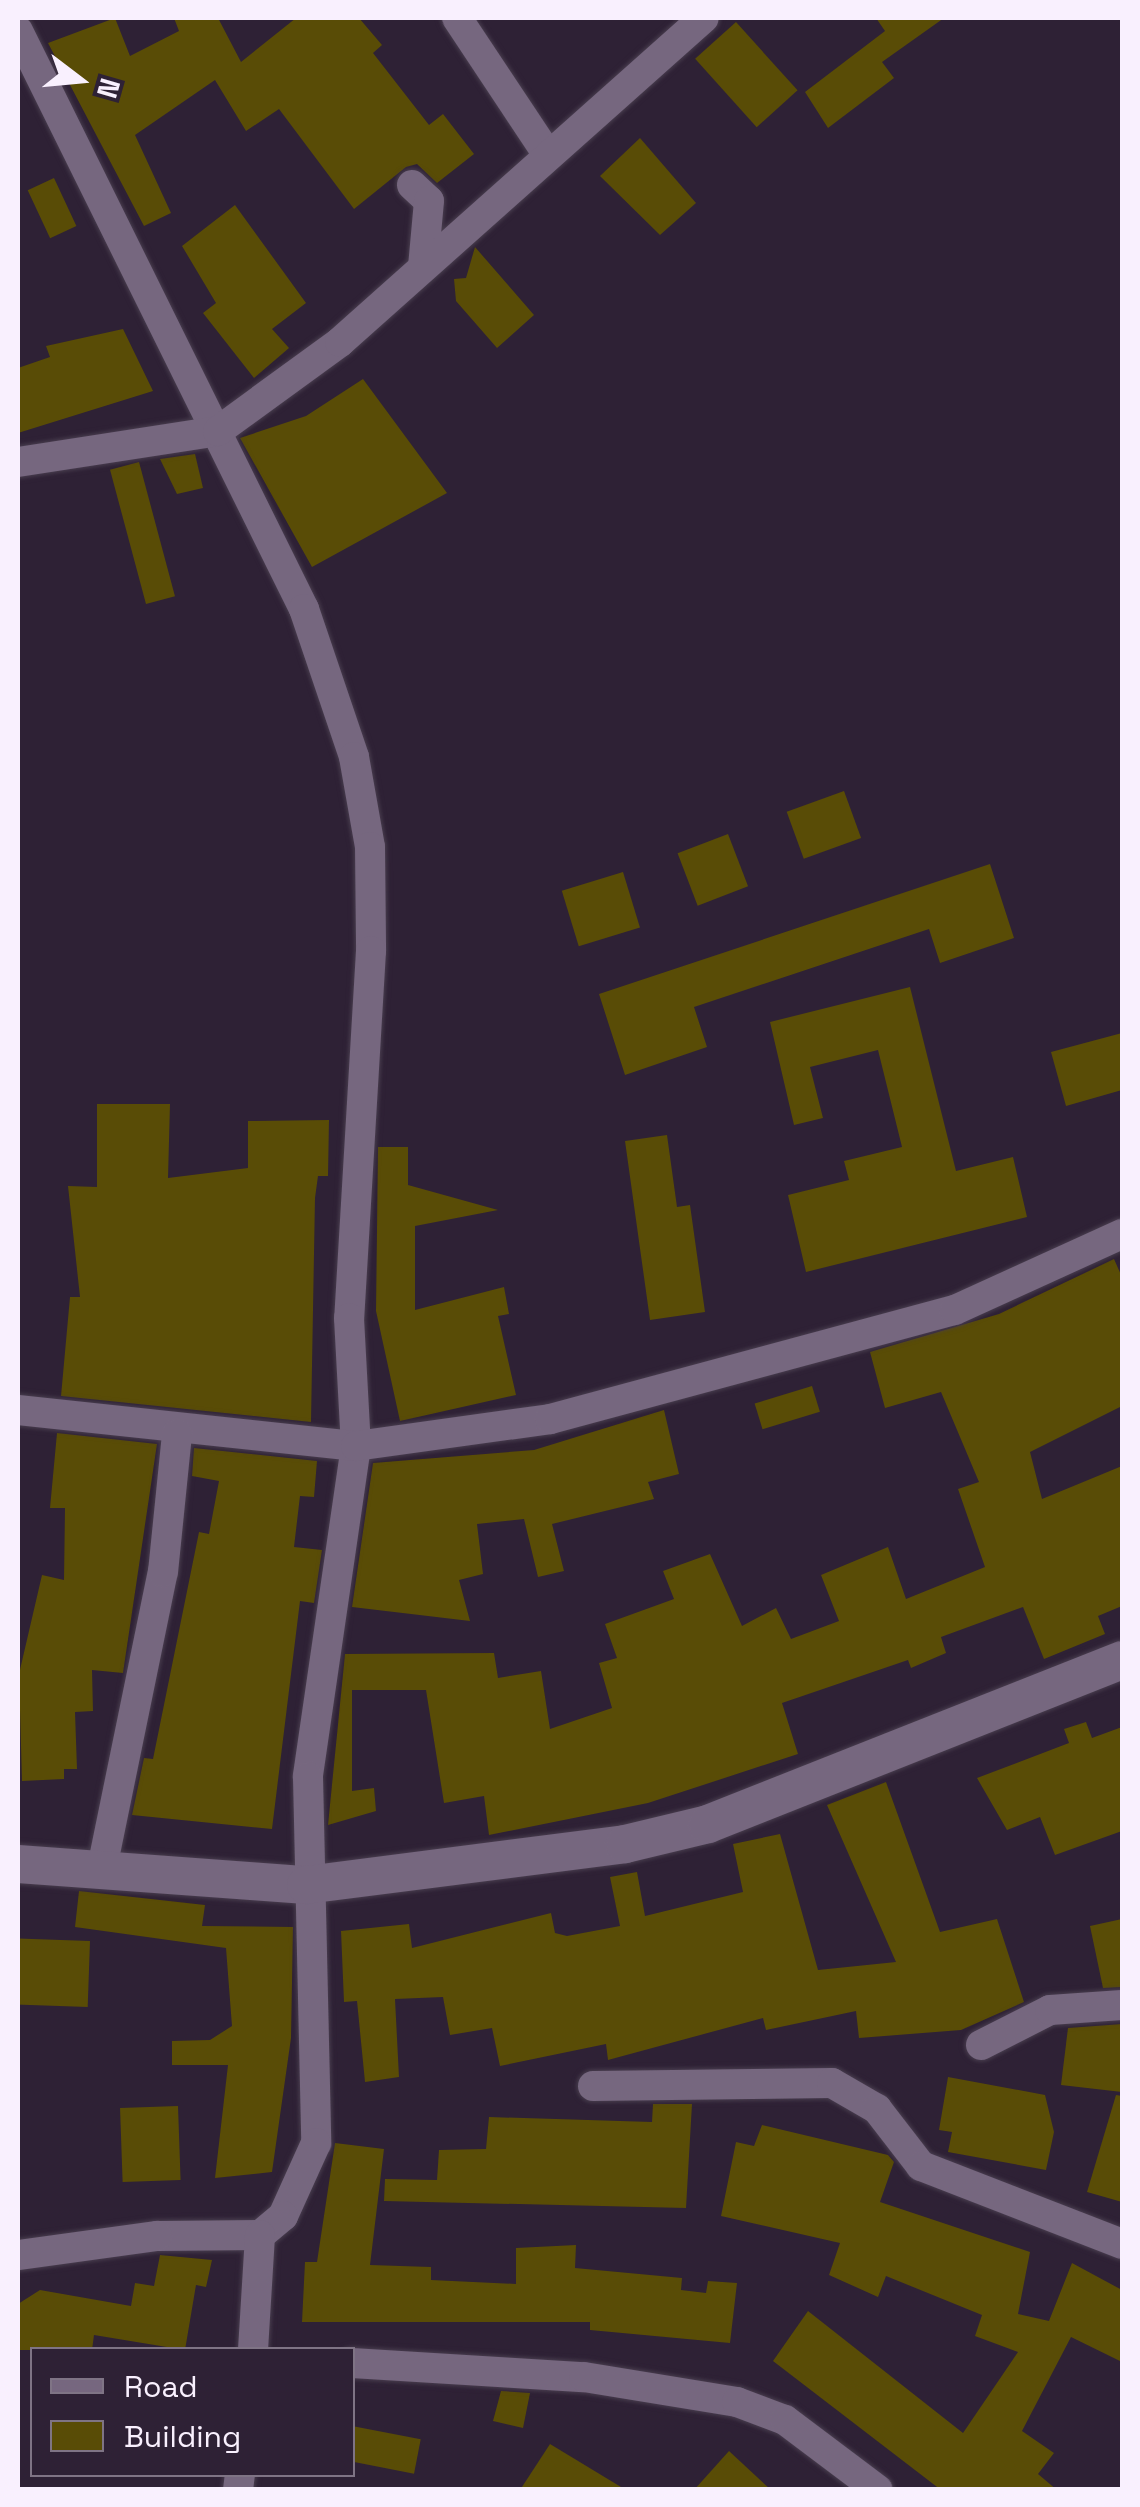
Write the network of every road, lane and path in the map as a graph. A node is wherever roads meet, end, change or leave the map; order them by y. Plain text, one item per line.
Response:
1 (458, 18) edge
2 (704, 18) edge
3 (18, 31) edge
4 (546, 152) junction
5 (412, 185) dead end
6 (422, 266) junction
7 (218, 431) junction
8 (18, 462) edge
9 (1122, 1234) edge
10 (18, 1410) edge
11 (178, 1434) junction
12 (356, 1446) junction
13 (1122, 1660) edge
14 (18, 1864) edge
15 (102, 1868) junction
16 (306, 1885) junction
17 (1122, 2005) edge
18 (980, 2045) dead end
19 (592, 2086) dead end
20 (260, 2235) junction
21 (1122, 2244) edge
22 (18, 2255) edge
23 (254, 2347) edge
24 (355, 2363) edge
25 (878, 2490) edge

1 - 4 street
2 - 4 street
3 - 7 street
4 - 6 street
5 - 6 street
6 - 7 street
7 - 8 street
7 - 12 street
9 - 12 street
10 - 11 street
11 - 12 street
11 - 15 street
12 - 16 street
13 - 16 street
14 - 15 street
15 - 16 street
16 - 20 street
17 - 18 street
19 - 21 street
20 - 22 street
20 - 23 street
24 - 25 street

